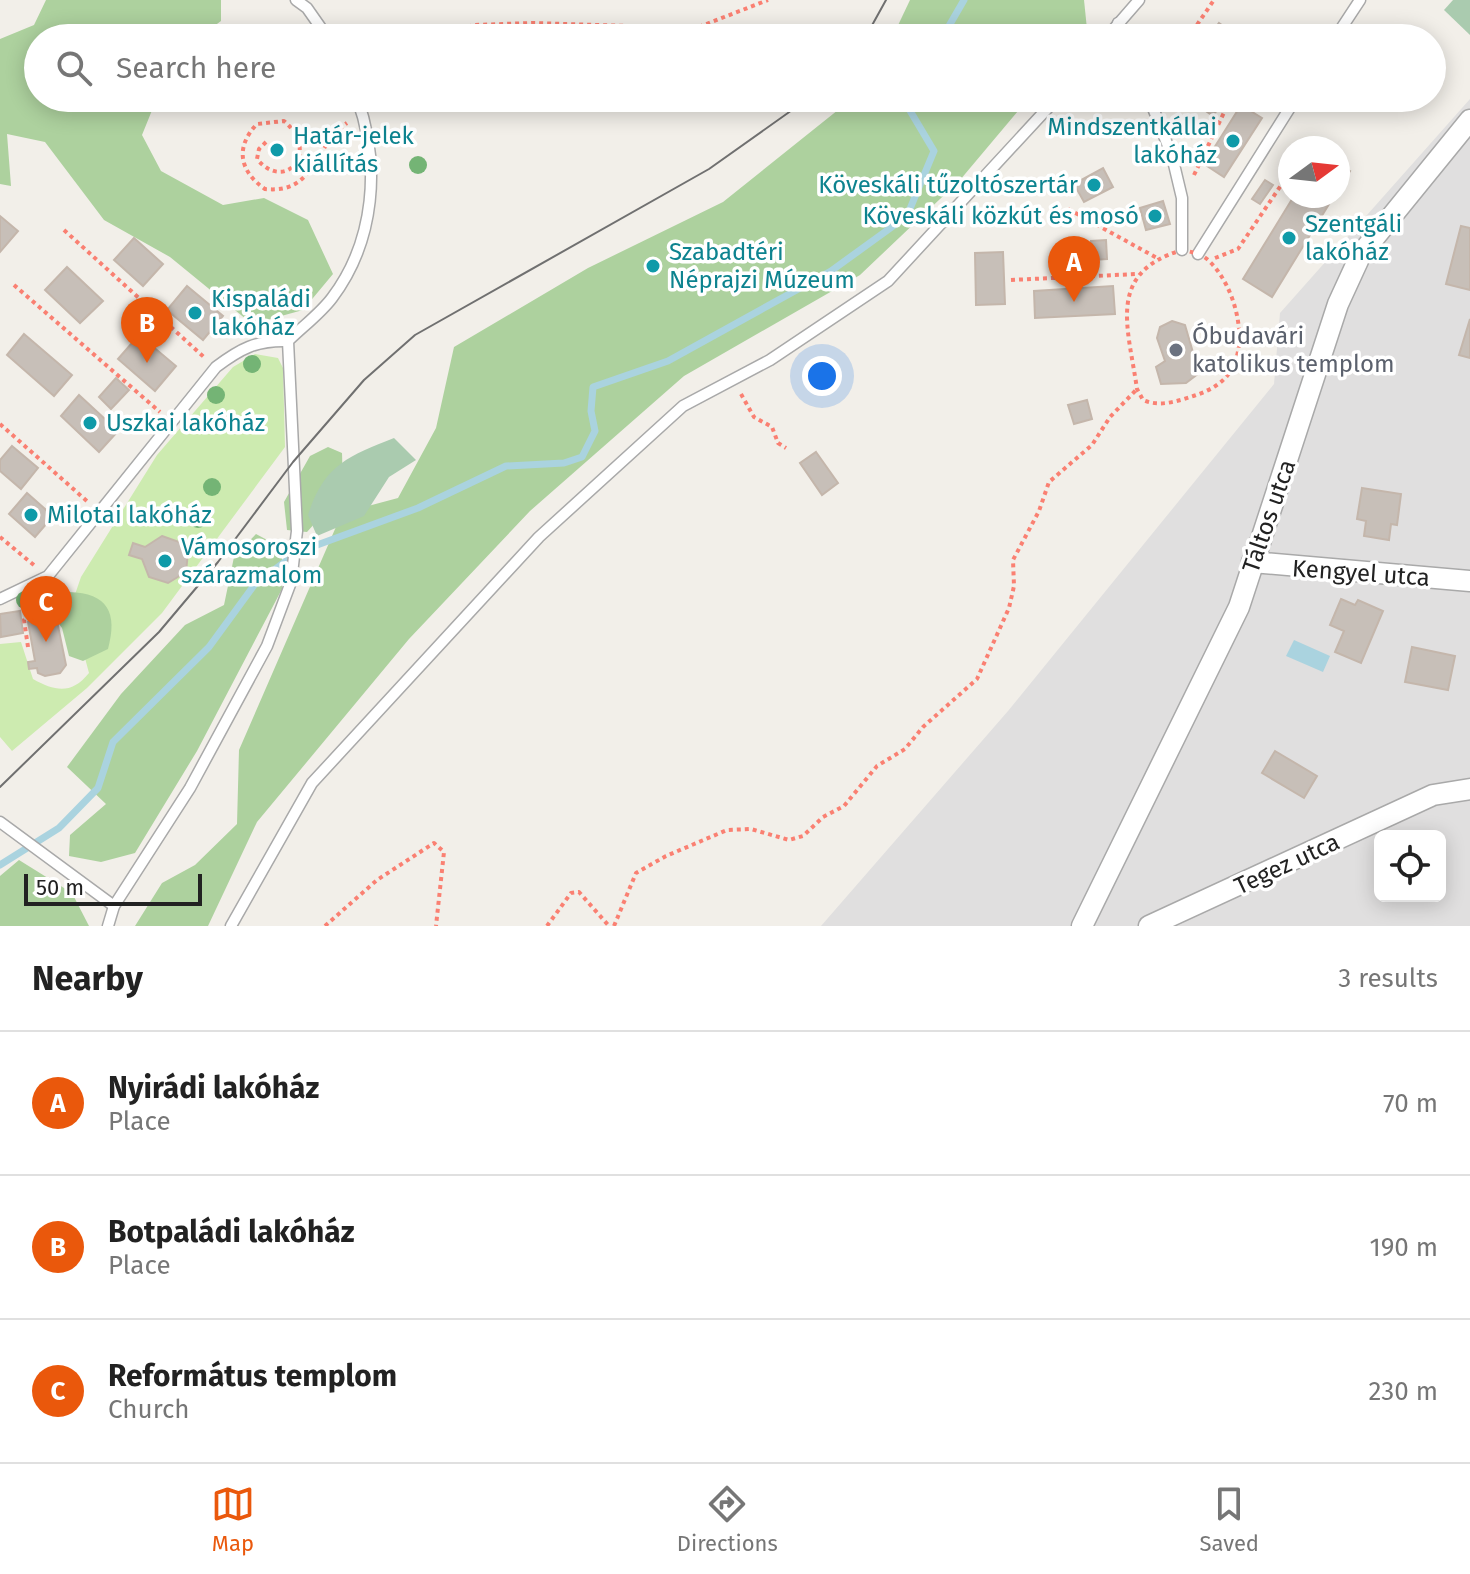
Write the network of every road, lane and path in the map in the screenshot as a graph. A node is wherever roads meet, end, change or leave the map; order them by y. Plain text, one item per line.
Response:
1 (296, 0) edge
2 (768, 0) edge
3 (1139, 0) edge
4 (1214, 0) edge
5 (1360, 0) edge
6 (1118, 23) edge
7 (318, 24) edge
8 (706, 24) edge
9 (1198, 24) edge
10 (1344, 24) edge
11 (1044, 112) edge
12 (1155, 112) edge
13 (1224, 112) edge
14 (1287, 112) edge
15 (363, 114) joint
16 (1470, 120) edge
17 (266, 142) dead end
18 (1278, 190) edge
19 (1182, 198) junction
20 (1068, 209) dead end
21 (64, 230) dead end
22 (1182, 250) junction
23 (1198, 254) junction
24 (1157, 258) junction
25 (1209, 260) junction
26 (1137, 274) junction
27 (1011, 280) dead end
28 (14, 285) dead end
29 (288, 341) junction
30 (216, 367) junction
31 (727, 383) junction
32 (1137, 389) junction
33 (171, 422) junction
34 (0, 424) edge
35 (786, 448) dead end
36 (99, 511) junction
37 (1252, 562) junction
38 (1470, 581) edge
39 (0, 599) edge
40 (38, 606) dead end
41 (41, 619) dead end
42 (1470, 789) edge
43 (0, 822) edge
44 (114, 906) junction
45 (108, 926) edge
46 (231, 926) edge
47 (325, 926) edge
48 (436, 926) edge
49 (547, 926) edge
50 (611, 926) edge
51 (1082, 926) edge
52 (1149, 926) edge

1 - 7 lane
2 - 8 path
3 - 6 lane
4 - 9 path
5 - 10 lane
11 - 31 lane
12 - 19 lane
13 - 19 path
14 - 23 lane
15 - 17 path
15 - 29 lane
16 - 37 street, Táltos utca
18 - 25 path
19 - 22 lane
20 - 24 path
21 - 30 path
22 - 23 path
22 - 24 path
23 - 25 path
24 - 26 path
25 - 32 path
26 - 27 path
26 - 32 path
28 - 33 path
29 - 30 lane
29 - 44 lane
30 - 33 lane
31 - 35 path
31 - 46 lane
32 - 50 path
33 - 36 lane
34 - 36 path
36 - 39 lane
37 - 38 street, Kengyel utca
37 - 51 street, Táltos utca
40 - 41 path
42 - 52 street, Tegez utca
43 - 44 lane
44 - 45 lane
47 - 48 path
49 - 50 path

